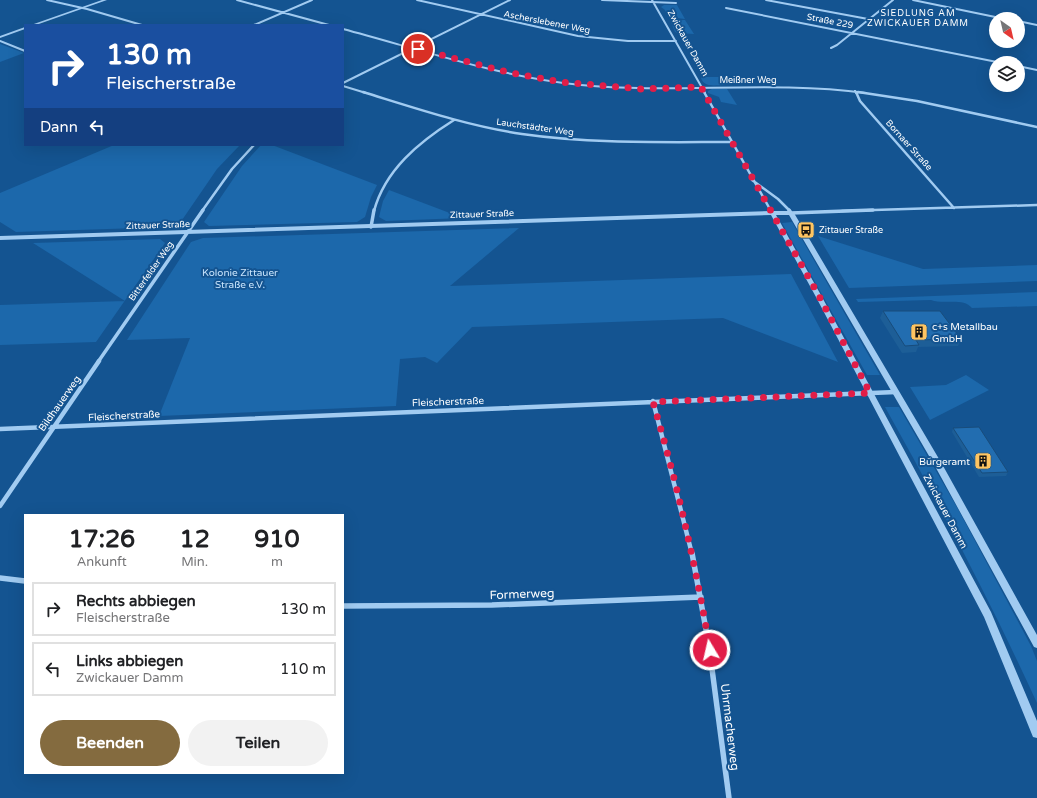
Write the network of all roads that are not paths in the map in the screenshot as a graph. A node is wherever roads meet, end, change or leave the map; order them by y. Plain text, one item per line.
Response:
1 (47, 0) edge
2 (105, 0) edge
3 (237, 0) edge
4 (312, 0) edge
5 (417, 0) edge
6 (510, 0) edge
7 (602, 0) edge
8 (652, 0) edge
9 (766, 0) edge
10 (893, 0) edge
11 (913, 0) edge
12 (655, 3) junction
13 (676, 3) dead end
14 (82, 8) junction
15 (726, 8) dead end
16 (283, 13) junction
17 (480, 15) junction
18 (989, 16) edge
19 (868, 19) junction
20 (1025, 22) edge
21 (36, 24) edge
22 (138, 24) edge
23 (256, 24) edge
24 (325, 24) edge
25 (1037, 25) edge
26 (24, 28) edge
27 (344, 29) edge
28 (851, 33) junction
29 (0, 37) edge
30 (0, 41) edge
31 (676, 41) junction
32 (415, 48) junction
33 (831, 48) dead end
34 (24, 51) edge
35 (989, 60) edge
36 (1025, 67) edge
37 (1037, 70) edge
38 (344, 84) edge
39 (344, 85) edge
40 (701, 87) junction
41 (855, 91) junction
42 (454, 120) junction
43 (1037, 127) edge
44 (732, 142) junction
45 (253, 146) edge
46 (752, 180) junction
47 (1037, 205) edge
48 (954, 208) junction
49 (791, 213) junction
50 (772, 214) junction
51 (371, 227) junction
52 (187, 233) junction
53 (0, 238) edge
54 (133, 311) joint
55 (896, 392) junction
56 (870, 393) junction
57 (653, 402) junction
58 (53, 427) junction
59 (0, 429) edge
60 (0, 506) edge
61 (0, 578) edge
62 (24, 581) edge
63 (701, 597) junction
64 (344, 606) edge
65 (1037, 644) edge
66 (1037, 733) edge
67 (729, 798) edge

1 - 14 street
2 - 14 street
3 - 16 street
4 - 16 street
5 - 17 street, Ascherslebener Weg
6 - 17 street
7 - 12 street
8 - 12 street, Zwickauer Damm
9 - 19 street
10 - 19 street
11 - 18 street
12 - 13 street
12 - 31 street, Zwickauer Damm
14 - 21 street
14 - 22 street
15 - 28 street, Straße 229
16 - 23 street
16 - 24 street
17 - 31 street, Ascherslebener Weg
17 - 32 street
19 - 28 street
20 - 25 street
26 - 29 street
27 - 32 street, Meißner Weg
28 - 33 street
28 - 35 street, Straße 229
30 - 34 street
31 - 40 street, Zwickauer Damm
32 - 38 street
32 - 40 street, Meißner Weg
36 - 37 street
39 - 42 street, Lauchstädter Weg
40 - 41 street, Meißner Weg
40 - 44 street, Zwickauer Damm
41 - 43 street, Meißner Weg
41 - 48 street, Bornaer Straße
42 - 44 street, Lauchstädter Weg
42 - 51 street
44 - 46 street, Zwickauer Damm
45 - 52 street, Bitterfelder Weg
46 - 49 street, Zwickauer Damm
46 - 50 street, Zwickauer Damm
47 - 48 street, Zittauer Straße
48 - 49 street, Zittauer Straße
49 - 50 street, Zittauer Straße
49 - 55 street, Zwickauer Damm
50 - 51 street, Zittauer Straße
50 - 56 street, Zwickauer Damm
51 - 52 street, Zittauer Straße
52 - 53 street, Zittauer Straße
52 - 54 street, Bitterfelder Weg
54 - 58 street, Bildhauerweg
55 - 56 street, Fleischerstraße
55 - 65 street, Zwickauer Damm
56 - 57 street, Fleischerstraße
56 - 66 street, Zwickauer Damm
57 - 58 street, Fleischerstraße
57 - 63 street, Uhrmacherweg
58 - 59 street, Fleischerstraße
58 - 60 street, Bildhauerweg
61 - 62 street
63 - 64 street, Formerweg
63 - 67 street, Uhrmacherweg

